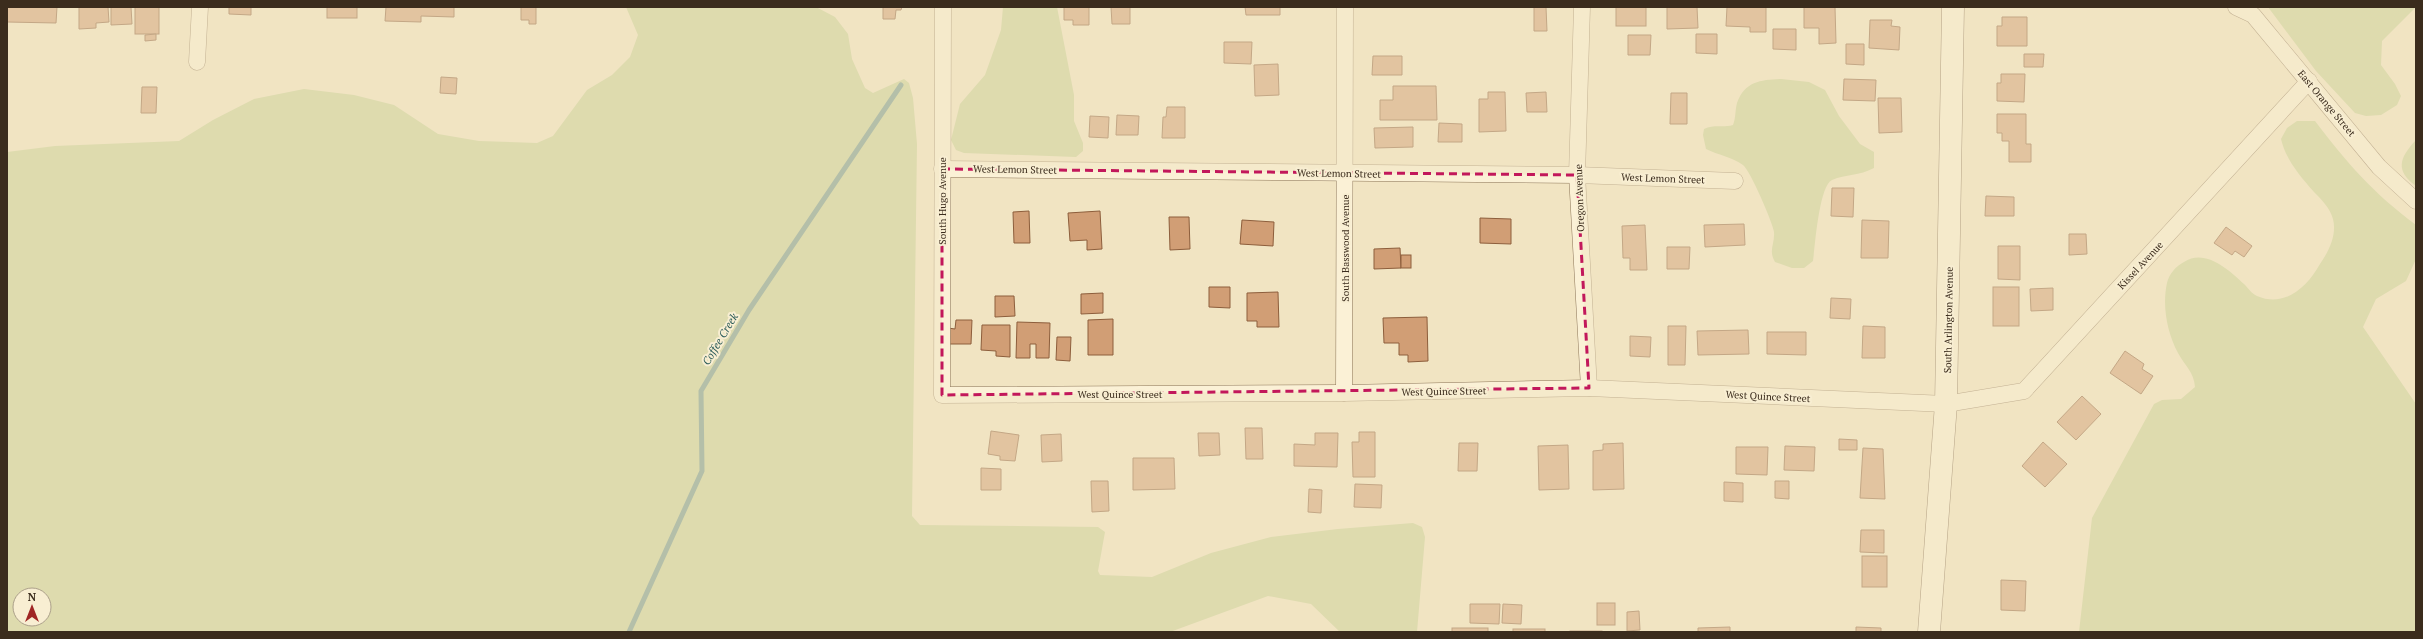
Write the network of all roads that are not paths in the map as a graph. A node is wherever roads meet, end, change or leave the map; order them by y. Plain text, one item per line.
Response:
1 (200, 7) edge
2 (943, 7) edge
3 (1345, 7) edge
4 (1582, 7) edge
5 (1953, 7) edge
6 (2236, 7) edge
7 (197, 62) dead end
8 (2309, 81) junction
9 (942, 168) junction
10 (1345, 173) junction
11 (1577, 175) junction
12 (1735, 180) dead end
13 (2416, 201) edge
14 (1589, 388) junction
15 (1344, 393) junction
16 (942, 394) joint
17 (1946, 404) junction
18 (1929, 632) edge

1 - 7 street
2 - 9 street, South Hugo Avenue
3 - 10 street, South Basswood Avenue
4 - 11 street, Oregon Avenue
5 - 17 main road, South Arlington Avenue
6 - 8 street, East Orange Street
8 - 13 street, East Orange Street
8 - 17 street, Kissel Avenue
9 - 10 street, West Lemon Street
9 - 16 street, South Hugo Avenue
10 - 11 street, West Lemon Street
10 - 15 street, South Basswood Avenue
11 - 12 street, West Lemon Street
11 - 14 street, Oregon Avenue
14 - 15 street, West Quince Street
14 - 17 street, West Quince Street
15 - 16 street, West Quince Street
17 - 18 main road, South Arlington Avenue

